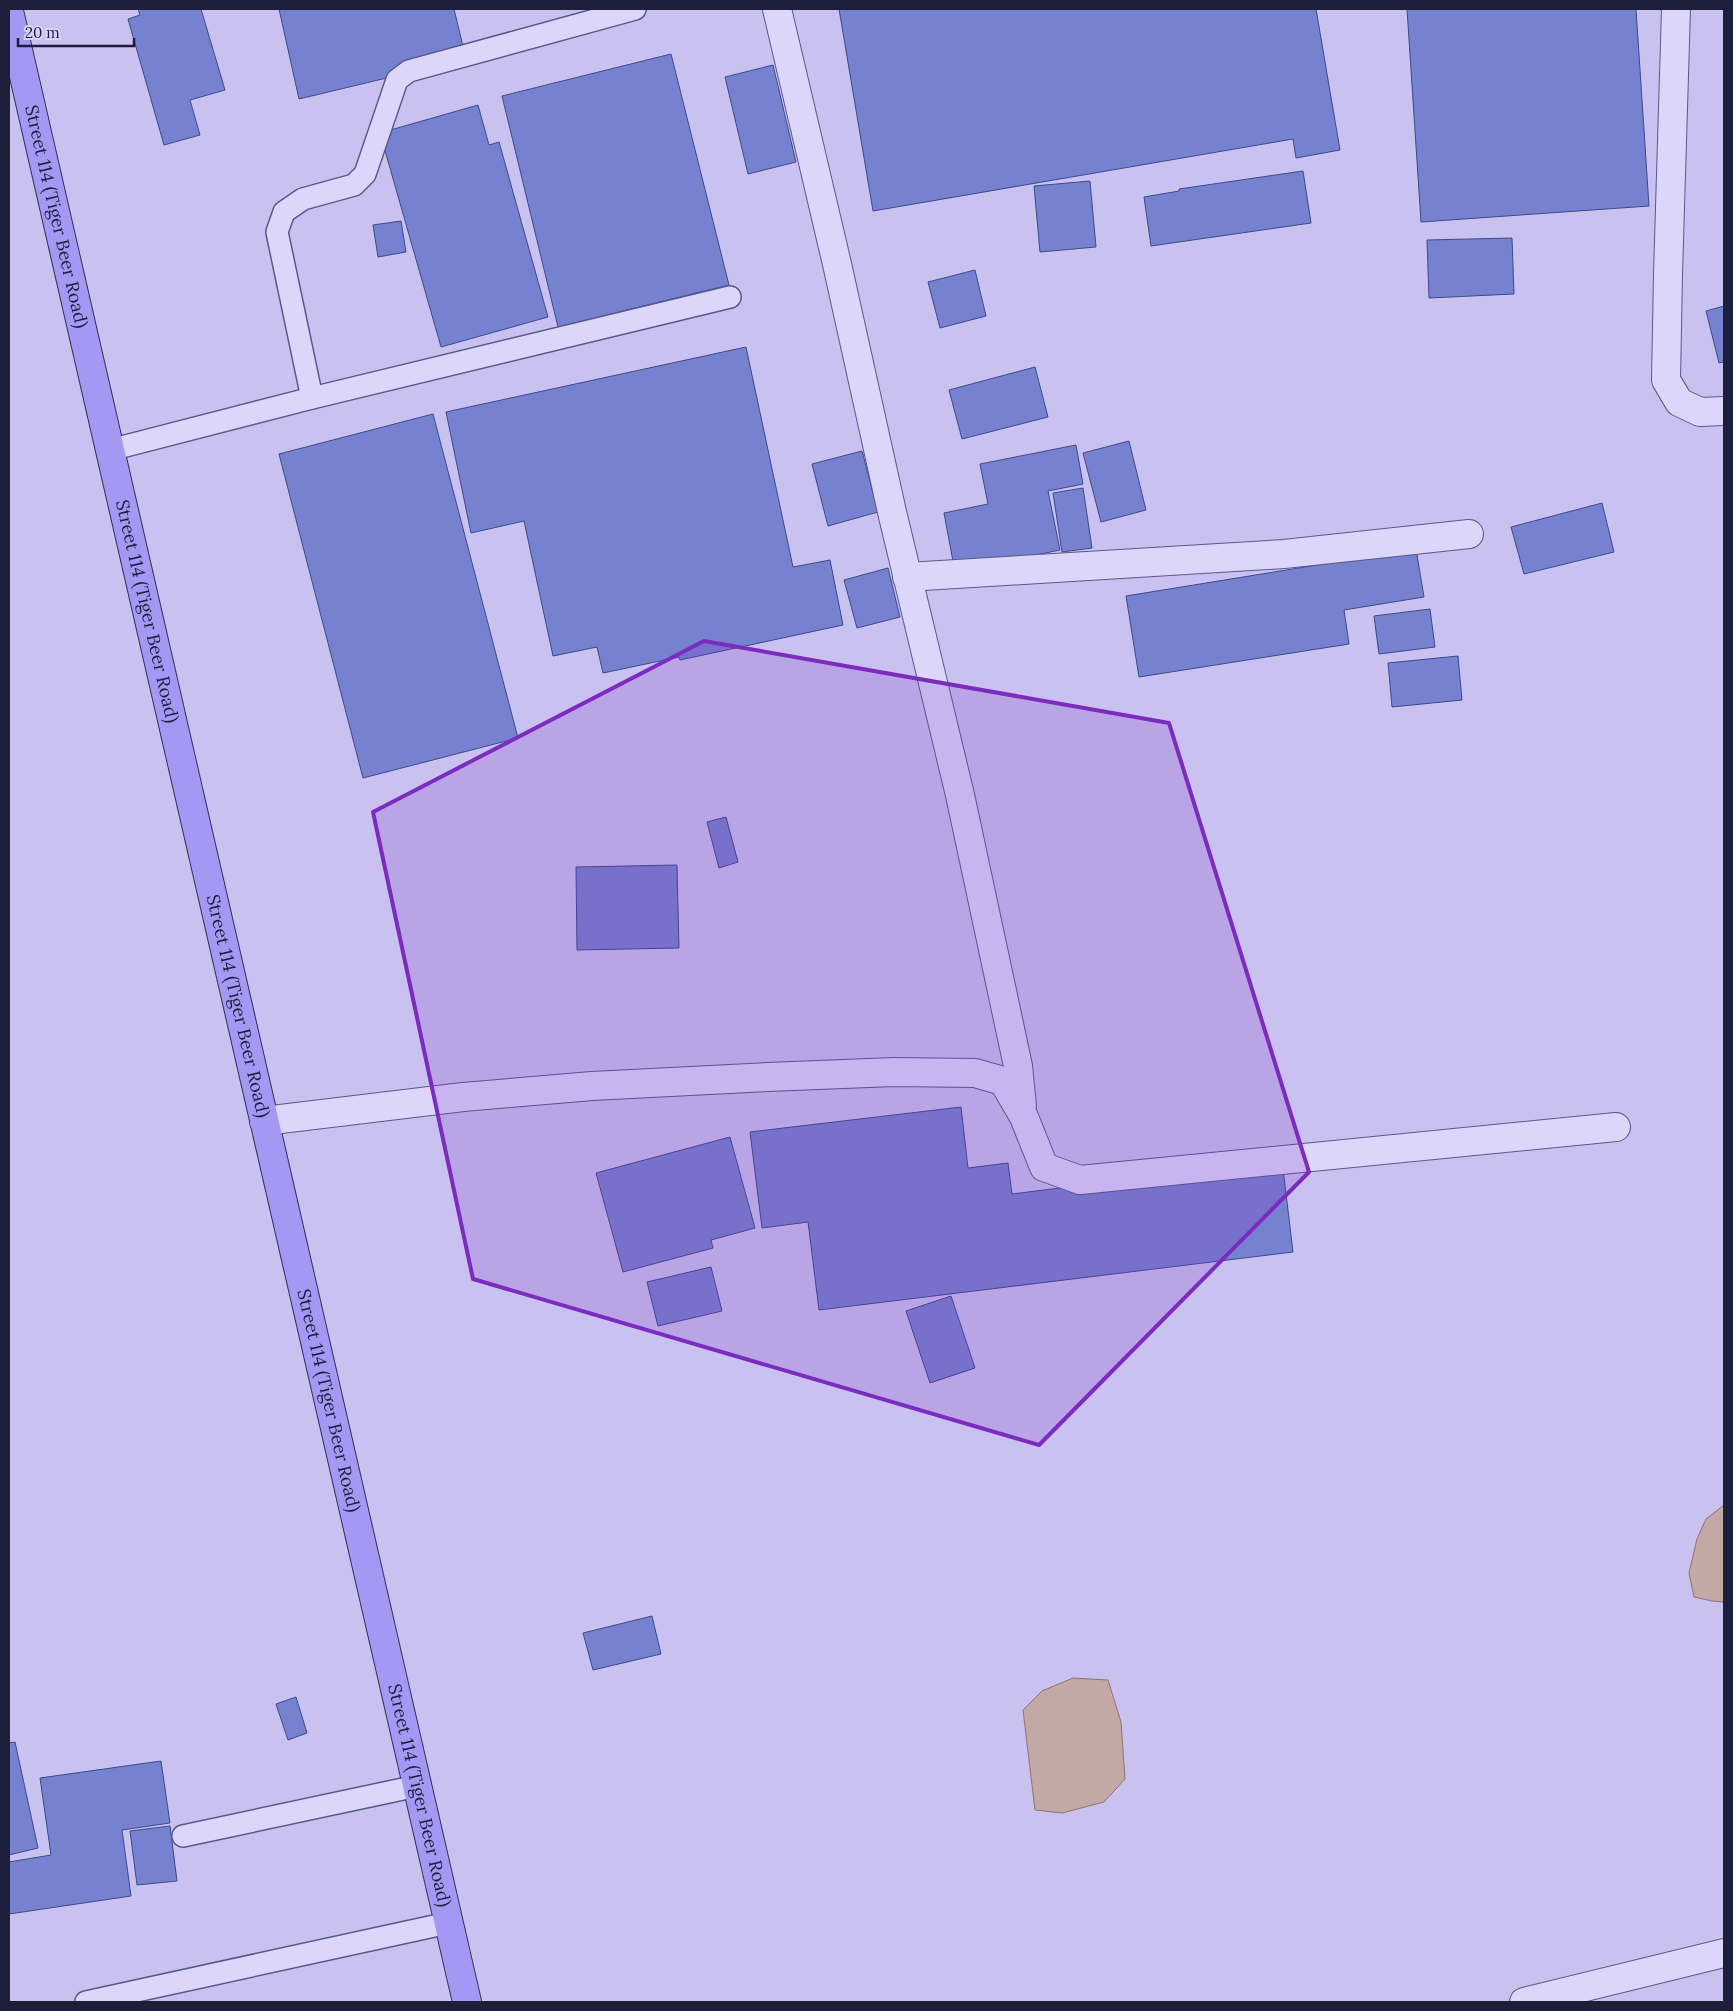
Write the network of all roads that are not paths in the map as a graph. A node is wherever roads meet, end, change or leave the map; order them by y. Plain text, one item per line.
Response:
1 (635, 9) edge
2 (777, 9) edge
3 (1676, 9) edge
4 (9, 11) edge
5 (730, 297) dead end
6 (312, 398) junction
7 (1724, 411) edge
8 (110, 450) junction
9 (1469, 534) dead end
10 (908, 577) junction
11 (1024, 1117) junction
12 (264, 1120) junction
13 (1616, 1127) dead end
14 (417, 1786) junction
15 (183, 1836) dead end
16 (448, 1923) junction
17 (1724, 1953) edge
18 (86, 2002) edge
19 (467, 2002) edge
20 (1524, 2002) edge

1 - 6 lane
2 - 10 street
3 - 7 street
4 - 8 main road, Street 114 (Tiger Beer Road)
5 - 6 lane
6 - 8 lane
8 - 12 main road, Street 114 (Tiger Beer Road)
9 - 10 street
10 - 11 street
11 - 12 street
11 - 13 street
12 - 14 main road, Street 114 (Tiger Beer Road)
14 - 15 lane
14 - 16 main road, Street 114 (Tiger Beer Road)
16 - 18 lane
16 - 19 main road, Street 114 (Tiger Beer Road)
17 - 20 street

